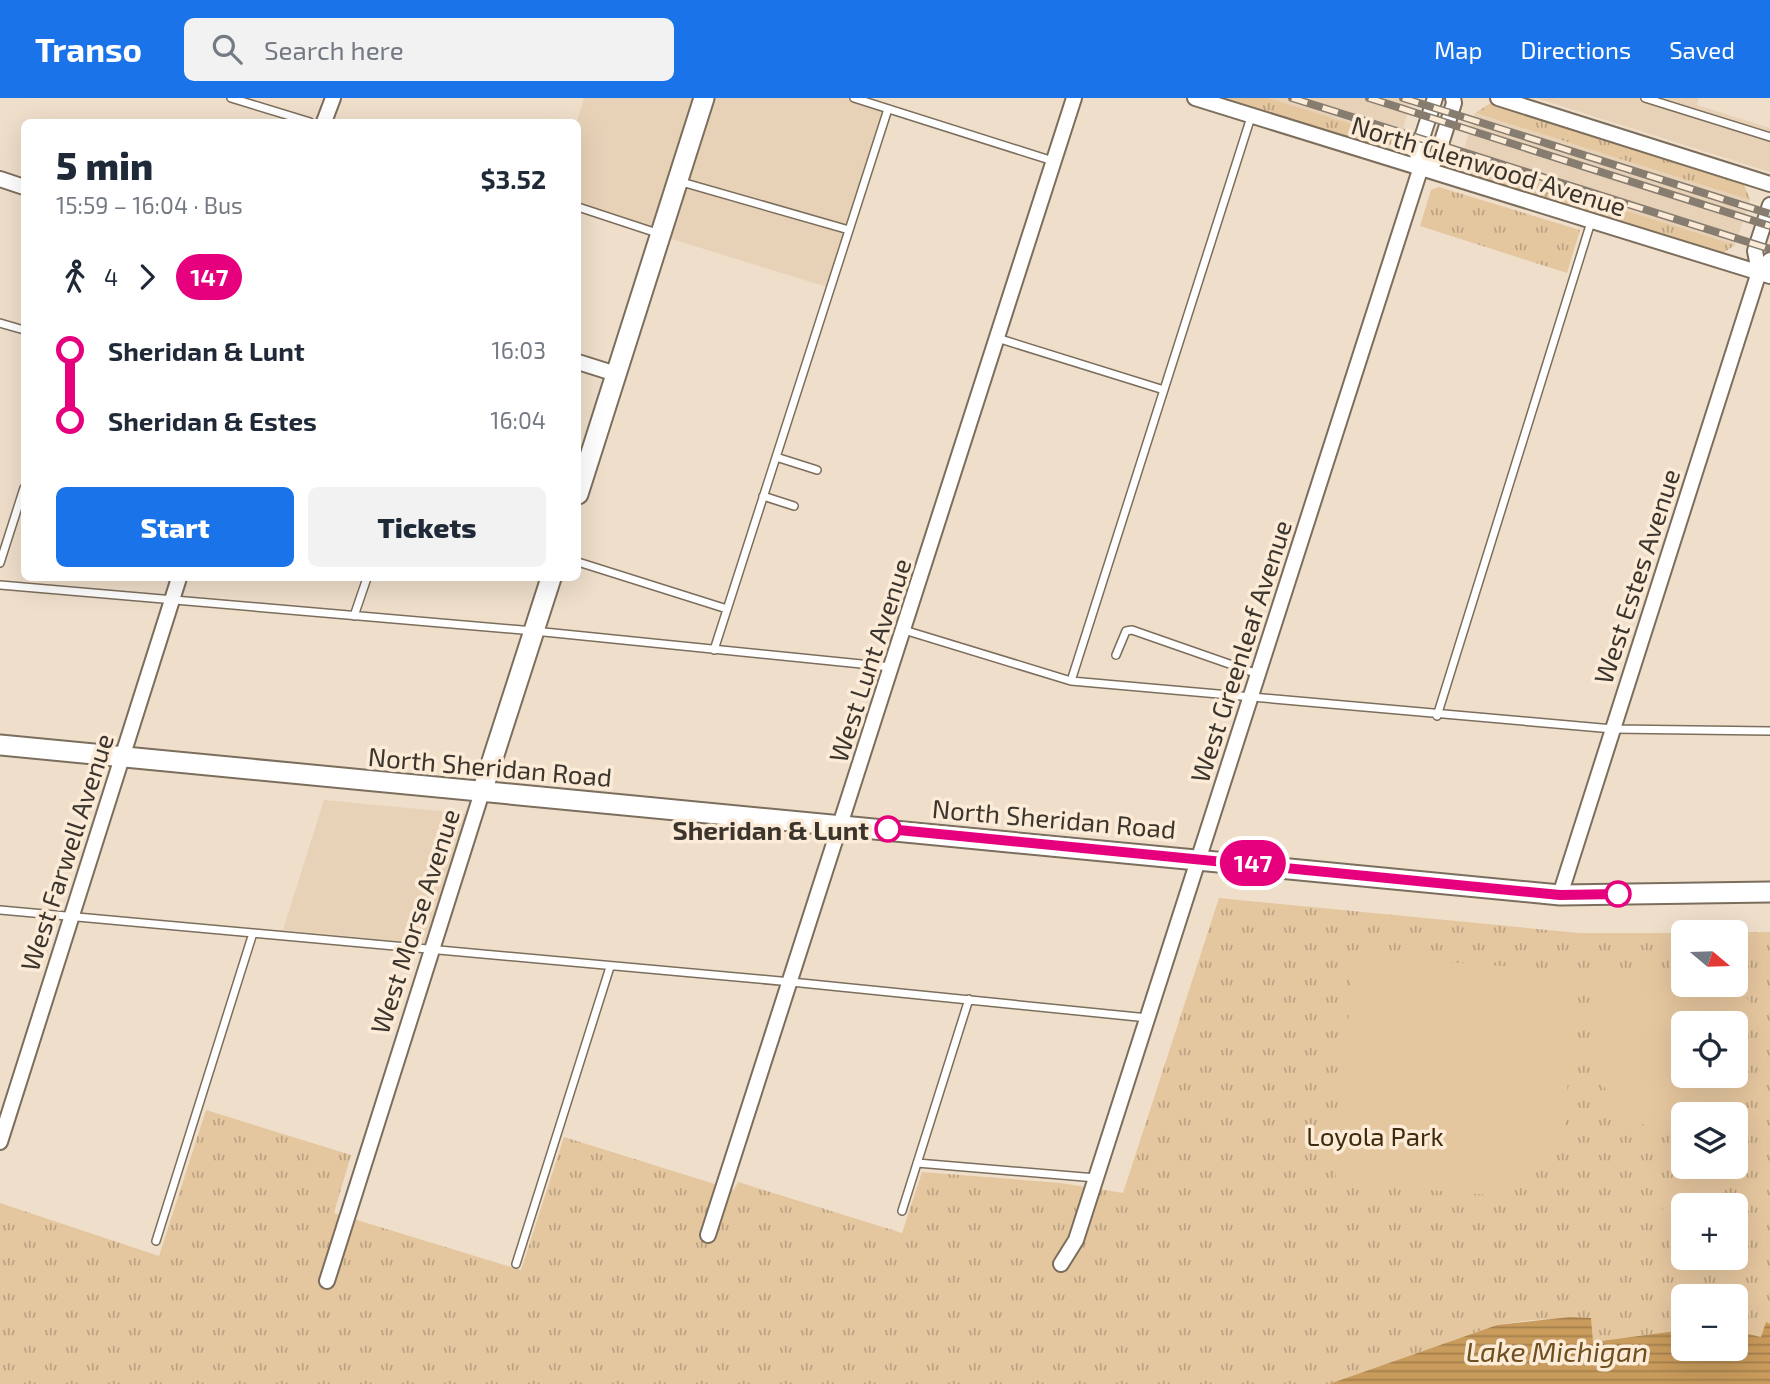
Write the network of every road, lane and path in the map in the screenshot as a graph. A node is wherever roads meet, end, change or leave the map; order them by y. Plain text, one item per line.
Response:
1 (231, 98) edge
2 (333, 98) edge
3 (854, 98) edge
4 (1074, 98) edge
5 (1195, 98) edge
6 (1435, 98) edge
7 (1452, 98) edge
8 (1498, 98) edge
9 (1645, 98) edge
10 (699, 99) edge
11 (888, 109) junction
12 (1251, 117) junction
13 (300, 119) edge
14 (325, 119) edge
15 (1770, 137) edge
16 (1054, 161) junction
17 (1420, 170) junction
18 (0, 180) edge
19 (678, 181) junction
20 (1770, 184) edge
21 (21, 186) edge
22 (1770, 205) edge
23 (581, 209) edge
24 (1591, 222) junction
25 (849, 230) junction
26 (661, 234) junction
27 (1770, 260) edge
28 (1764, 274) edge
29 (0, 323) edge
30 (21, 329) edge
31 (997, 338) junction
32 (581, 363) edge
33 (616, 374) junction
34 (1164, 390) junction
35 (776, 457) junction
36 (817, 470) dead end
37 (581, 485) edge
38 (763, 496) junction
39 (21, 497) edge
40 (794, 506) dead end
41 (0, 563) edge
42 (581, 563) edge
43 (178, 581) edge
44 (366, 581) edge
45 (550, 581) edge
46 (0, 584) edge
47 (172, 600) junction
48 (727, 609) junction
49 (354, 616) junction
50 (904, 630) junction
51 (534, 631) junction
52 (714, 650) junction
53 (1116, 655) dead end
54 (892, 667) junction
55 (1259, 674) junction
56 (1071, 681) junction
57 (1251, 699) junction
58 (1437, 716) junction
59 (1613, 730) junction
60 (1770, 731) edge
61 (0, 745) edge
62 (121, 759) junction
63 (482, 792) junction
64 (842, 825) junction
65 (1200, 858) junction
66 (1770, 892) edge
67 (1560, 895) junction
68 (0, 910) edge
69 (70, 917) junction
70 (253, 933) junction
71 (432, 950) junction
72 (610, 967) junction
73 (790, 982) junction
74 (968, 999) junction
75 (1148, 1018) junction
76 (0, 1142) edge
77 (917, 1163) junction
78 (1096, 1178) junction
79 (902, 1211) dead end
80 (708, 1235) dead end
81 (156, 1241) dead end
82 (516, 1264) dead end
83 (1061, 1264) dead end
84 (327, 1281) dead end

1 - 13 lane
2 - 14 street
3 - 11 lane
4 - 16 street, West Lunt Avenue
5 - 12 street, North Glenwood Avenue
6 - 17 street, West Greenleaf Avenue
7 - 17 street, West Greenleaf Avenue
8 - 20 street
9 - 15 lane
10 - 19 main road
11 - 16 lane
11 - 25 lane
12 - 17 street, North Glenwood Avenue
12 - 34 lane
16 - 31 street, West Lunt Avenue
17 - 24 street, North Glenwood Avenue
17 - 55 street, West Greenleaf Avenue
18 - 21 street
19 - 25 lane
19 - 26 main road
22 - 28 street, West Estes Avenue
23 - 26 lane
24 - 28 street, North Glenwood Avenue
24 - 58 lane
25 - 35 lane
26 - 33 main road
27 - 28 street, West Estes Avenue
28 - 59 street, West Estes Avenue
29 - 30 lane
31 - 34 lane
31 - 50 street, West Lunt Avenue
32 - 33 street
33 - 37 main road
34 - 56 lane
35 - 36 lane
35 - 38 lane
38 - 40 lane
38 - 48 lane
39 - 41 lane
42 - 48 lane
43 - 47 street, West Farwell Avenue
44 - 49 lane
45 - 51 main road, West Morse Avenue
46 - 47 lane
47 - 49 lane
47 - 62 street, West Farwell Avenue
48 - 52 lane
49 - 51 lane
50 - 54 street, West Lunt Avenue
50 - 56 lane
51 - 52 lane
51 - 63 main road, West Morse Avenue
52 - 54 lane
53 - 55 lane
54 - 64 street, West Lunt Avenue
55 - 57 street, West Greenleaf Avenue
56 - 57 lane
57 - 58 lane
57 - 65 street, West Greenleaf Avenue
58 - 59 lane
59 - 60 lane
59 - 67 street, West Estes Avenue
61 - 62 main road, North Sheridan Road
62 - 63 main road, North Sheridan Road
62 - 69 street, West Farwell Avenue
63 - 64 main road, North Sheridan Road
63 - 71 street, West Morse Avenue
64 - 65 main road, North Sheridan Road
64 - 73 street, West Lunt Avenue
65 - 67 main road, North Sheridan Road
65 - 75 street, West Greenleaf Avenue
66 - 67 main road, North Sheridan Road
68 - 69 lane
69 - 70 lane
69 - 76 street, West Farwell Avenue
70 - 71 lane
70 - 81 lane
71 - 72 lane
71 - 84 street, West Morse Avenue
72 - 73 lane
72 - 82 lane
73 - 74 lane
73 - 80 street, West Lunt Avenue
74 - 75 lane
74 - 77 lane
75 - 78 street, West Greenleaf Avenue
77 - 78 lane
77 - 79 lane
78 - 83 street, West Greenleaf Avenue

